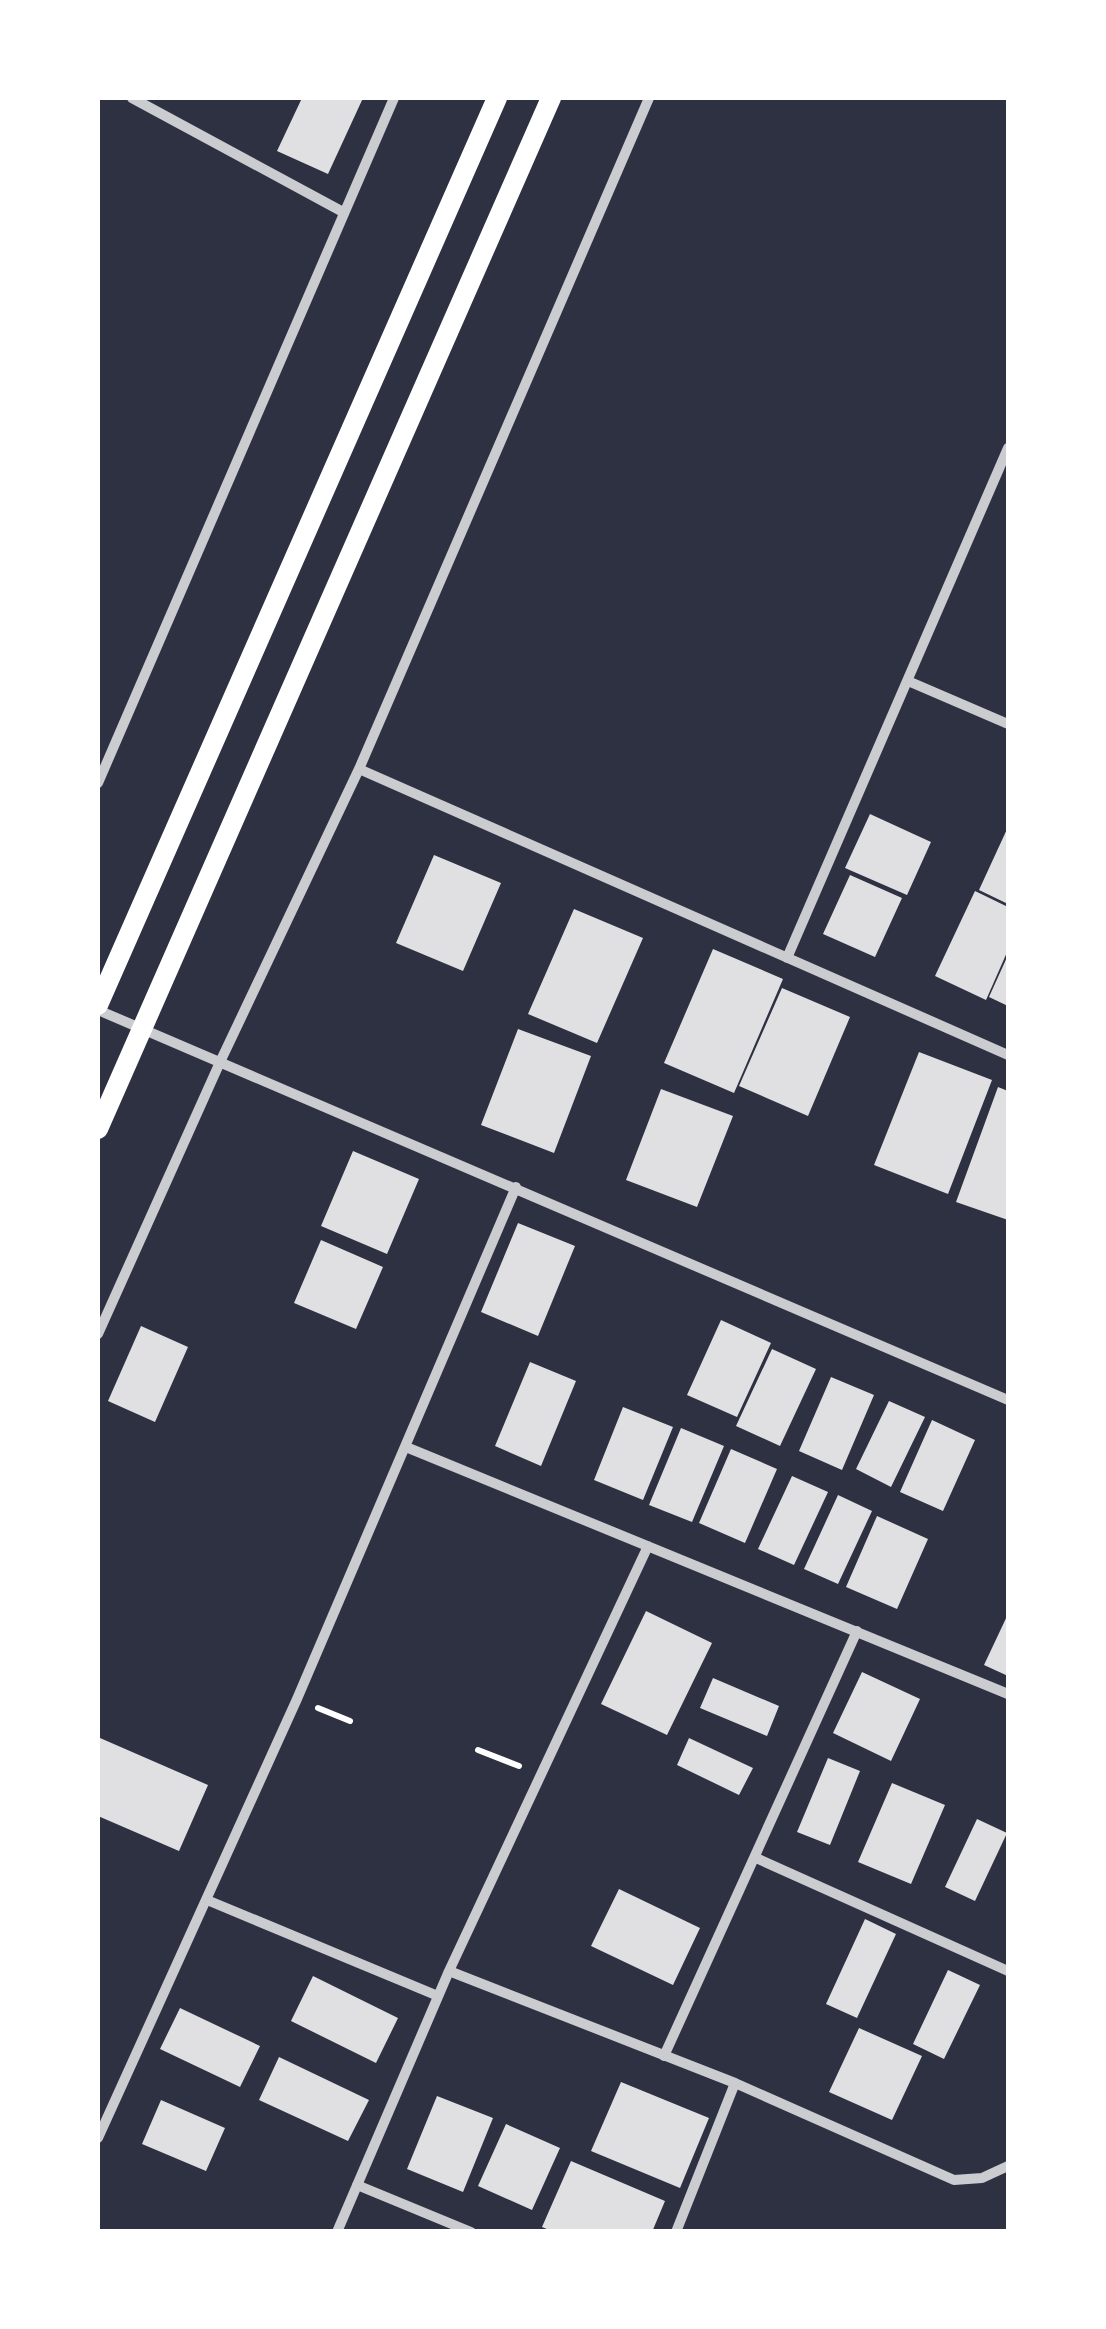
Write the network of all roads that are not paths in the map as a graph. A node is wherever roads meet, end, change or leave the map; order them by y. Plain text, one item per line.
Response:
1 (132, 98) edge
2 (394, 98) edge
3 (496, 98) edge
4 (551, 98) edge
5 (649, 98) edge
6 (343, 212) junction
7 (1008, 448) edge
8 (908, 681) junction
9 (1008, 724) edge
10 (360, 770) junction
11 (98, 784) edge
12 (787, 958) junction
13 (98, 1008) edge
14 (142, 1029) junction
15 (1008, 1054) edge
16 (220, 1060) junction
17 (98, 1128) edge
18 (516, 1188) junction
19 (98, 1334) edge
20 (1008, 1400) edge
21 (406, 1447) junction
22 (648, 1546) junction
23 (857, 1632) junction
24 (1008, 1694) edge
25 (756, 1858) junction
26 (206, 1900) junction
27 (1008, 1970) edge
28 (448, 1971) junction
29 (438, 1996) junction
30 (664, 2056) junction
31 (735, 2083) junction
32 (98, 2138) edge
33 (1008, 2166) edge
34 (357, 2185) junction
35 (337, 2232) edge
36 (471, 2232) edge
37 (676, 2232) edge

1 - 6 street
2 - 6 street
3 - 13 main road
4 - 14 main road
5 - 10 street
6 - 11 street
7 - 8 street
8 - 9 street
8 - 12 street
10 - 12 street
10 - 16 street
12 - 15 street
13 - 14 street
14 - 16 street
14 - 17 main road
16 - 18 street
16 - 19 street
18 - 20 street
18 - 21 street
21 - 22 street
21 - 26 street
22 - 23 street
22 - 28 street
23 - 24 street
23 - 25 street
25 - 27 street
25 - 30 street
26 - 29 street
26 - 32 street
28 - 29 street
28 - 30 street
29 - 34 street
30 - 31 street
31 - 33 street
31 - 37 street
34 - 35 street
34 - 36 street

